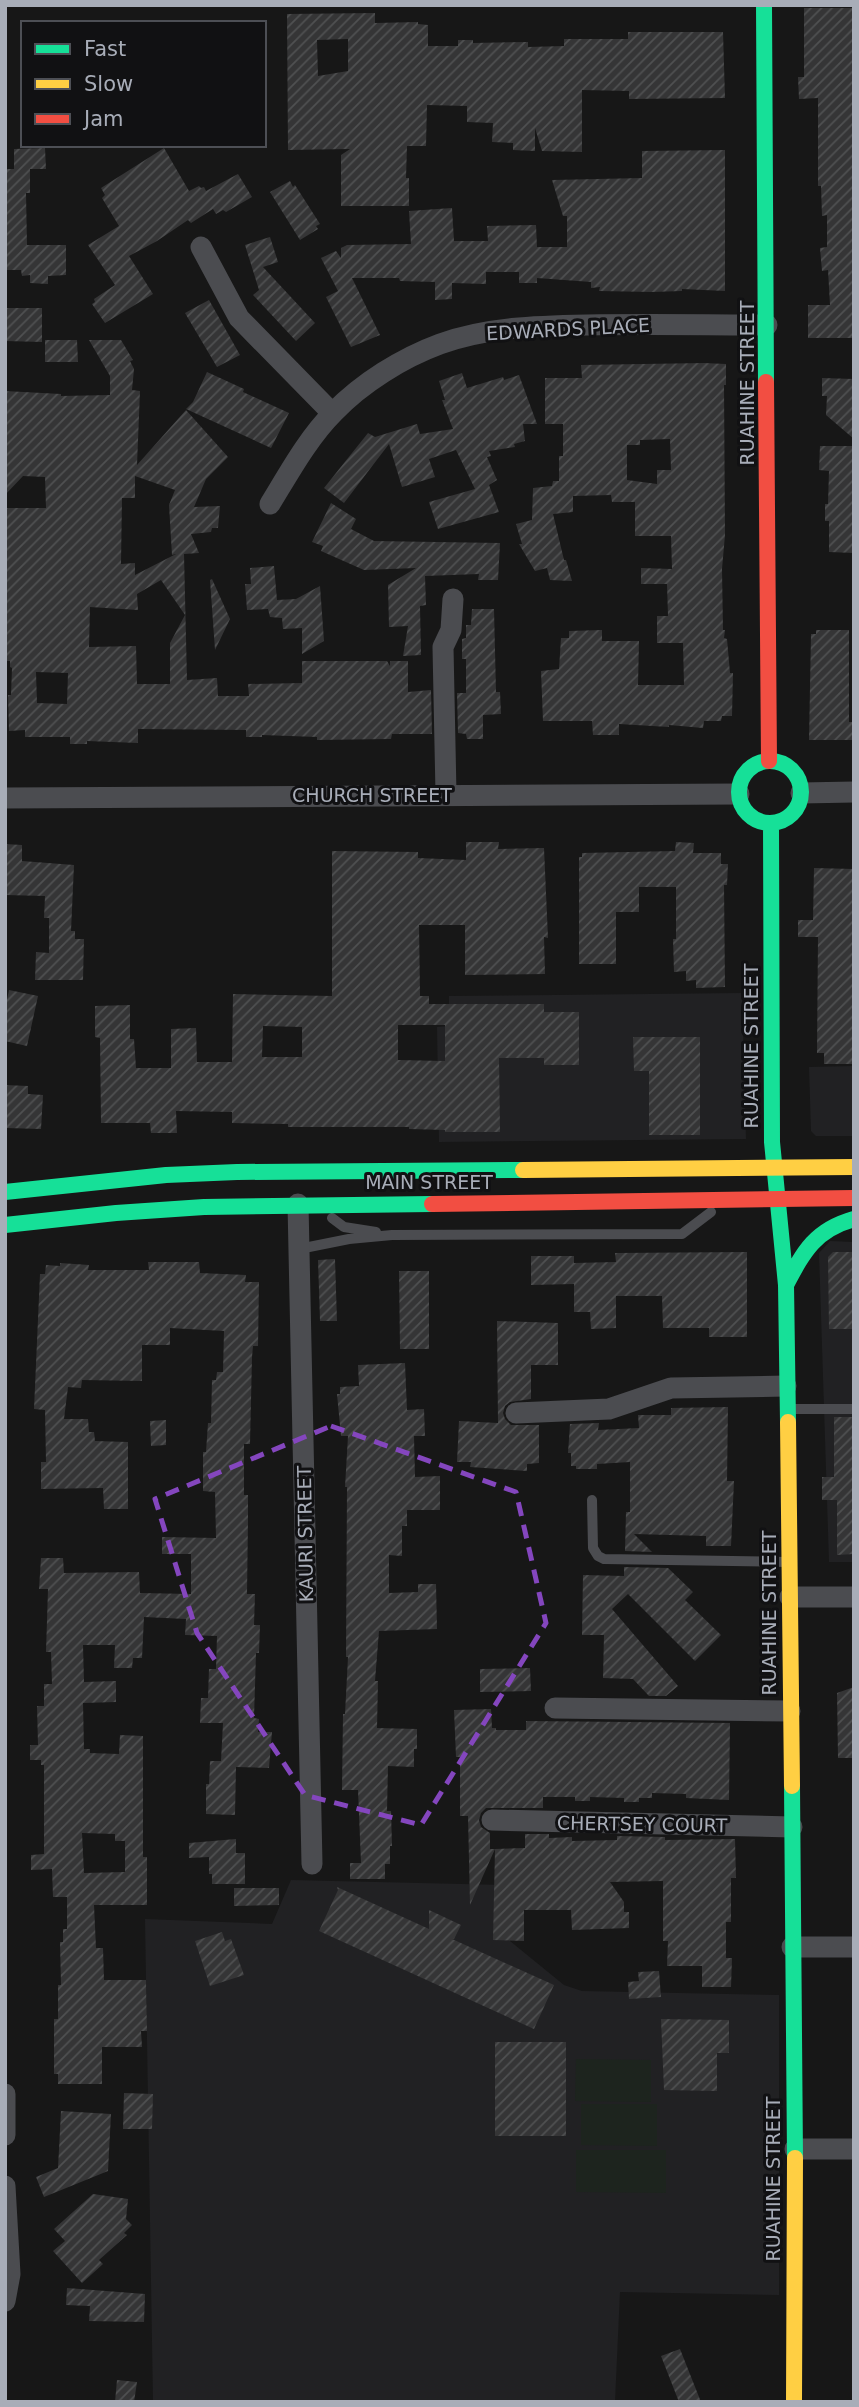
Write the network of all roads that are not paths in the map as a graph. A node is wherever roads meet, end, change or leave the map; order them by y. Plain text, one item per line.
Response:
1 (764, 5) edge
2 (201, 247) dead end
3 (768, 325) junction
4 (332, 413) junction
5 (270, 504) dead end
6 (453, 598) dead end
7 (769, 761) junction
8 (854, 792) edge
9 (801, 793) junction
10 (446, 794) junction
11 (738, 794) junction
12 (5, 798) edge
13 (771, 824) junction
14 (854, 1167) edge
15 (775, 1168) junction
16 (5, 1192) edge
17 (854, 1198) edge
18 (779, 1199) junction
19 (724, 1201) junction
20 (306, 1204) junction
21 (854, 1219) edge
22 (5, 1225) edge
23 (392, 1235) junction
24 (299, 1249) junction
25 (786, 1285) junction
26 (786, 1387) junction
27 (786, 1409) junction
28 (854, 1409) edge
29 (516, 1413) dead end
30 (592, 1500) dead end
31 (790, 1562) junction
32 (790, 1597) junction
33 (854, 1597) edge
34 (555, 1708) dead end
35 (790, 1711) junction
36 (492, 1820) dead end
37 (792, 1827) junction
38 (312, 1864) dead end
39 (792, 1947) junction
40 (854, 1947) edge
41 (5, 2094) edge
42 (5, 2135) edge
43 (795, 2149) junction
44 (854, 2149) edge
45 (5, 2186) edge
46 (5, 2301) edge
47 (794, 2402) edge

1 - 3 main road, RUAHINE STREET
2 - 4 street
3 - 4 street, EDWARDS PLACE
3 - 7 main road, RUAHINE STREET
4 - 5 street, EDWARDS PLACE
6 - 10 street
7 - 9 main road
7 - 11 main road
8 - 9 street
9 - 13 main road
10 - 11 street, CHURCH STREET
10 - 12 street, CHURCH STREET
11 - 13 main road
13 - 15 main road, RUAHINE STREET
14 - 15 main road, MAIN STREET
15 - 16 main road, MAIN STREET
15 - 18 main road, RUAHINE STREET
17 - 18 main road, MAIN STREET
18 - 19 main road, MAIN STREET
18 - 25 main road, RUAHINE STREET
19 - 20 main road, MAIN STREET
19 - 23 lane
20 - 22 main road, MAIN STREET
20 - 23 lane
20 - 24 street, KAURI STREET
21 - 25 main road
23 - 24 lane
24 - 38 street, KAURI STREET
25 - 26 main road, RUAHINE STREET
26 - 27 main road, RUAHINE STREET
26 - 29 street
27 - 28 lane
27 - 31 main road, RUAHINE STREET
30 - 31 lane
31 - 32 main road, RUAHINE STREET
32 - 33 street
32 - 35 main road, RUAHINE STREET
34 - 35 street
35 - 37 main road, RUAHINE STREET
36 - 37 street, CHERTSEY COURT
37 - 39 main road, RUAHINE STREET
39 - 40 street
39 - 43 main road, RUAHINE STREET
41 - 42 street
43 - 44 street
43 - 47 main road, RUAHINE STREET
45 - 46 street

